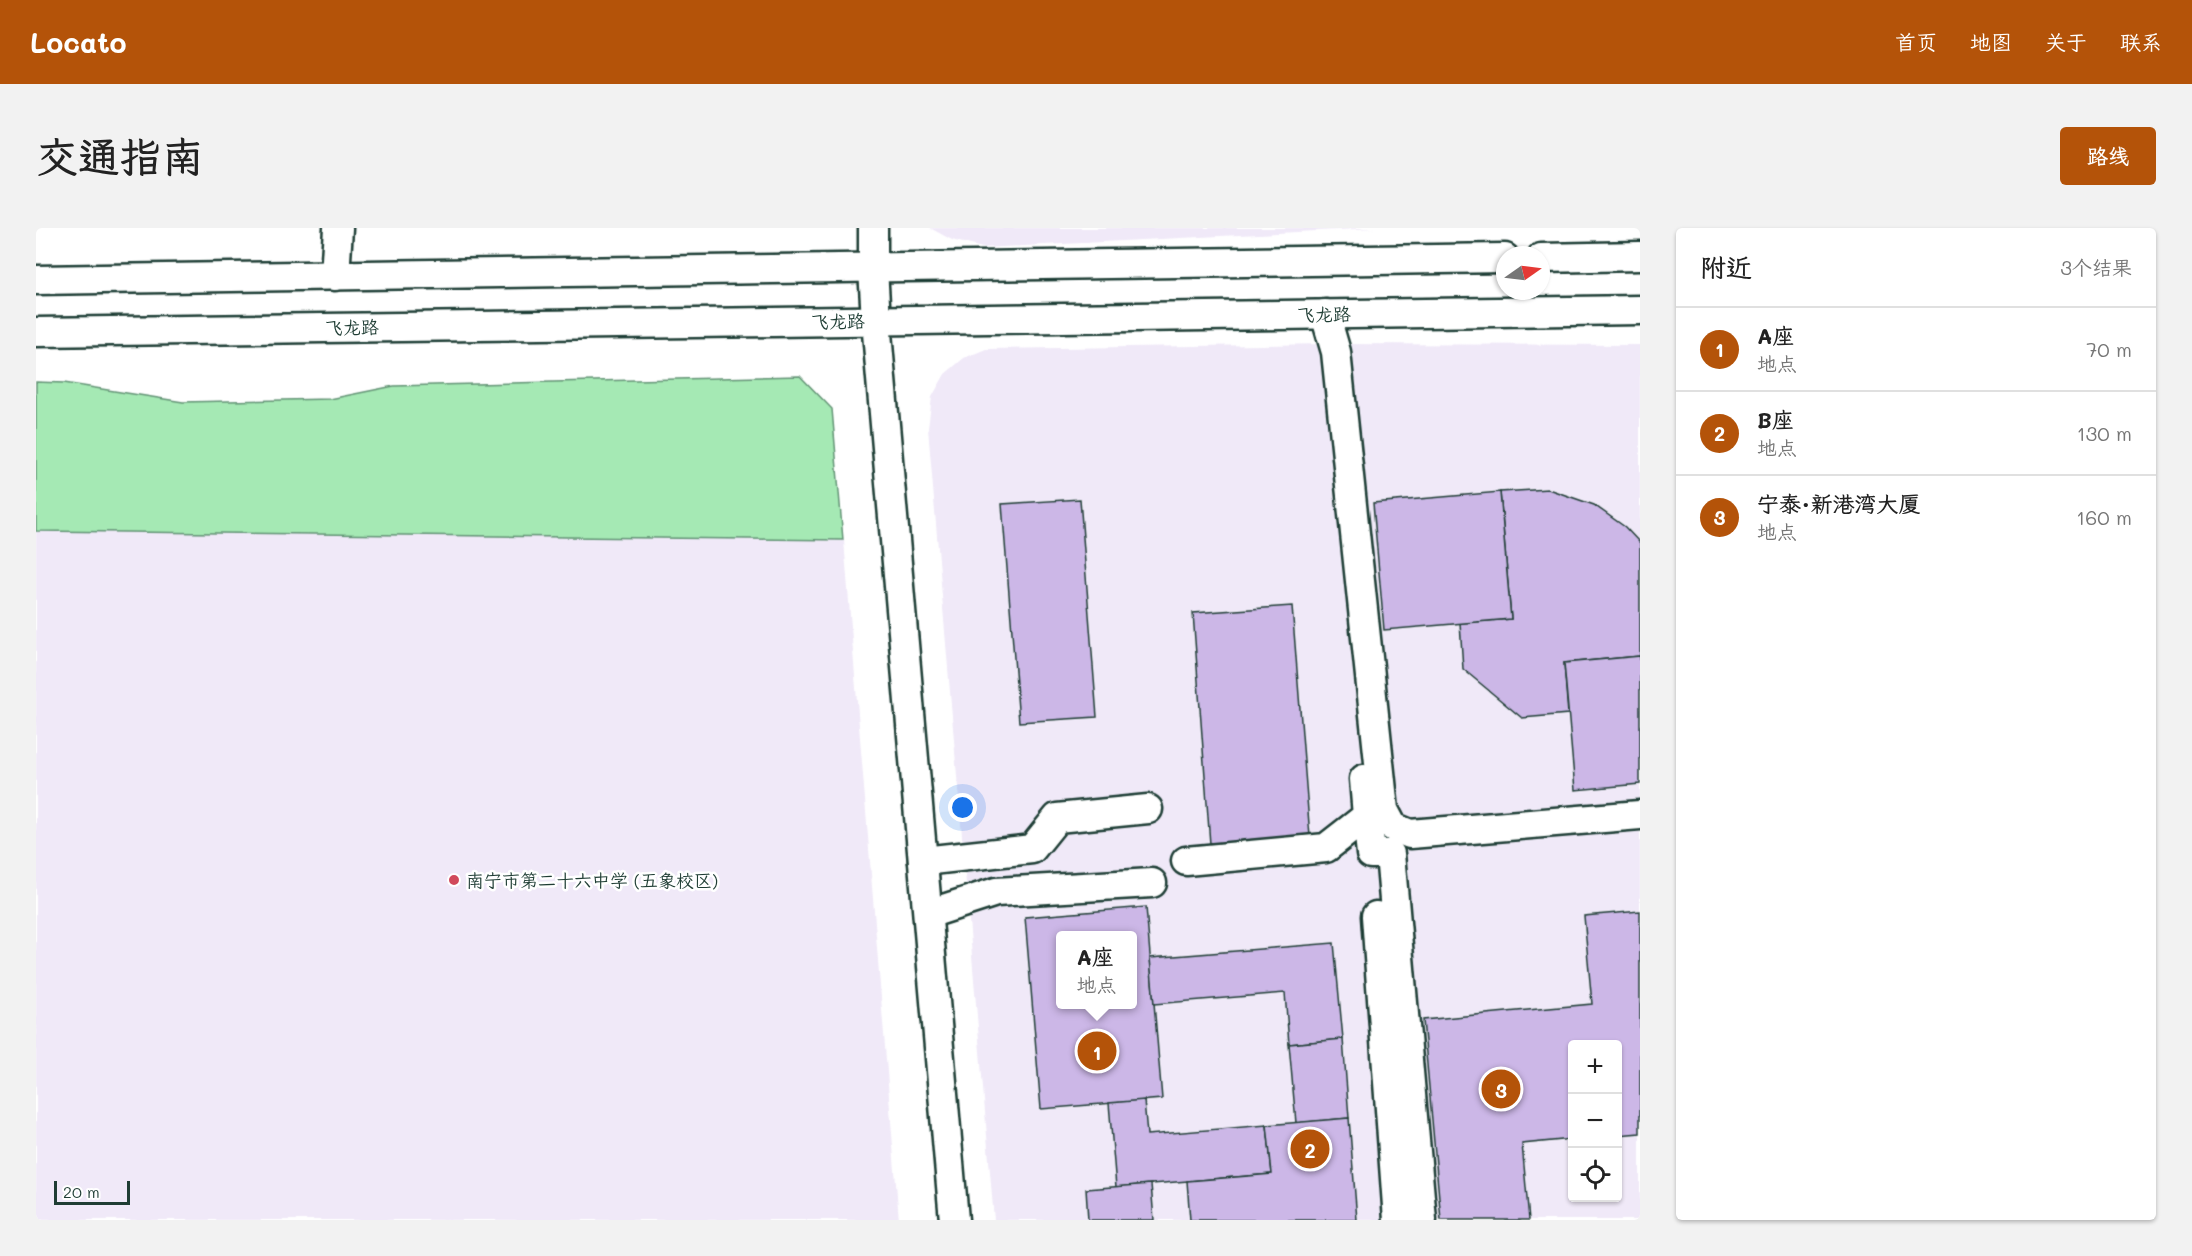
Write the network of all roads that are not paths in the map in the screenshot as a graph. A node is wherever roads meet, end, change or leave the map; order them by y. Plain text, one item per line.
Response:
1 (338, 228) edge
2 (873, 228) edge
3 (1640, 256) edge
4 (1496, 258) edge
5 (1550, 258) edge
6 (873, 268) junction
7 (335, 276) junction
8 (36, 280) edge
9 (1640, 310) edge
10 (1325, 314) junction
11 (876, 321) junction
12 (36, 332) edge
13 (1148, 809) dead end
14 (1640, 815) edge
15 (1367, 816) junction
16 (1371, 854) junction
17 (923, 861) junction
18 (1186, 861) dead end
19 (1152, 883) dead end
20 (1085, 902) dead end
21 (928, 914) junction
22 (954, 1220) edge
23 (1398, 1220) edge
24 (1422, 1220) edge

1 - 7 street
2 - 6 street
3 - 5 street
4 - 6 street
6 - 7 street
6 - 11 street
7 - 8 street
9 - 10 street, 飞龙路
10 - 11 street, 飞龙路
10 - 14 street
10 - 15 street
11 - 12 street, 飞龙路
11 - 17 street
13 - 17 street
15 - 16 street
15 - 18 street
16 - 23 street
16 - 24 street
17 - 21 street
19 - 21 street
20 - 21 street
21 - 22 street

